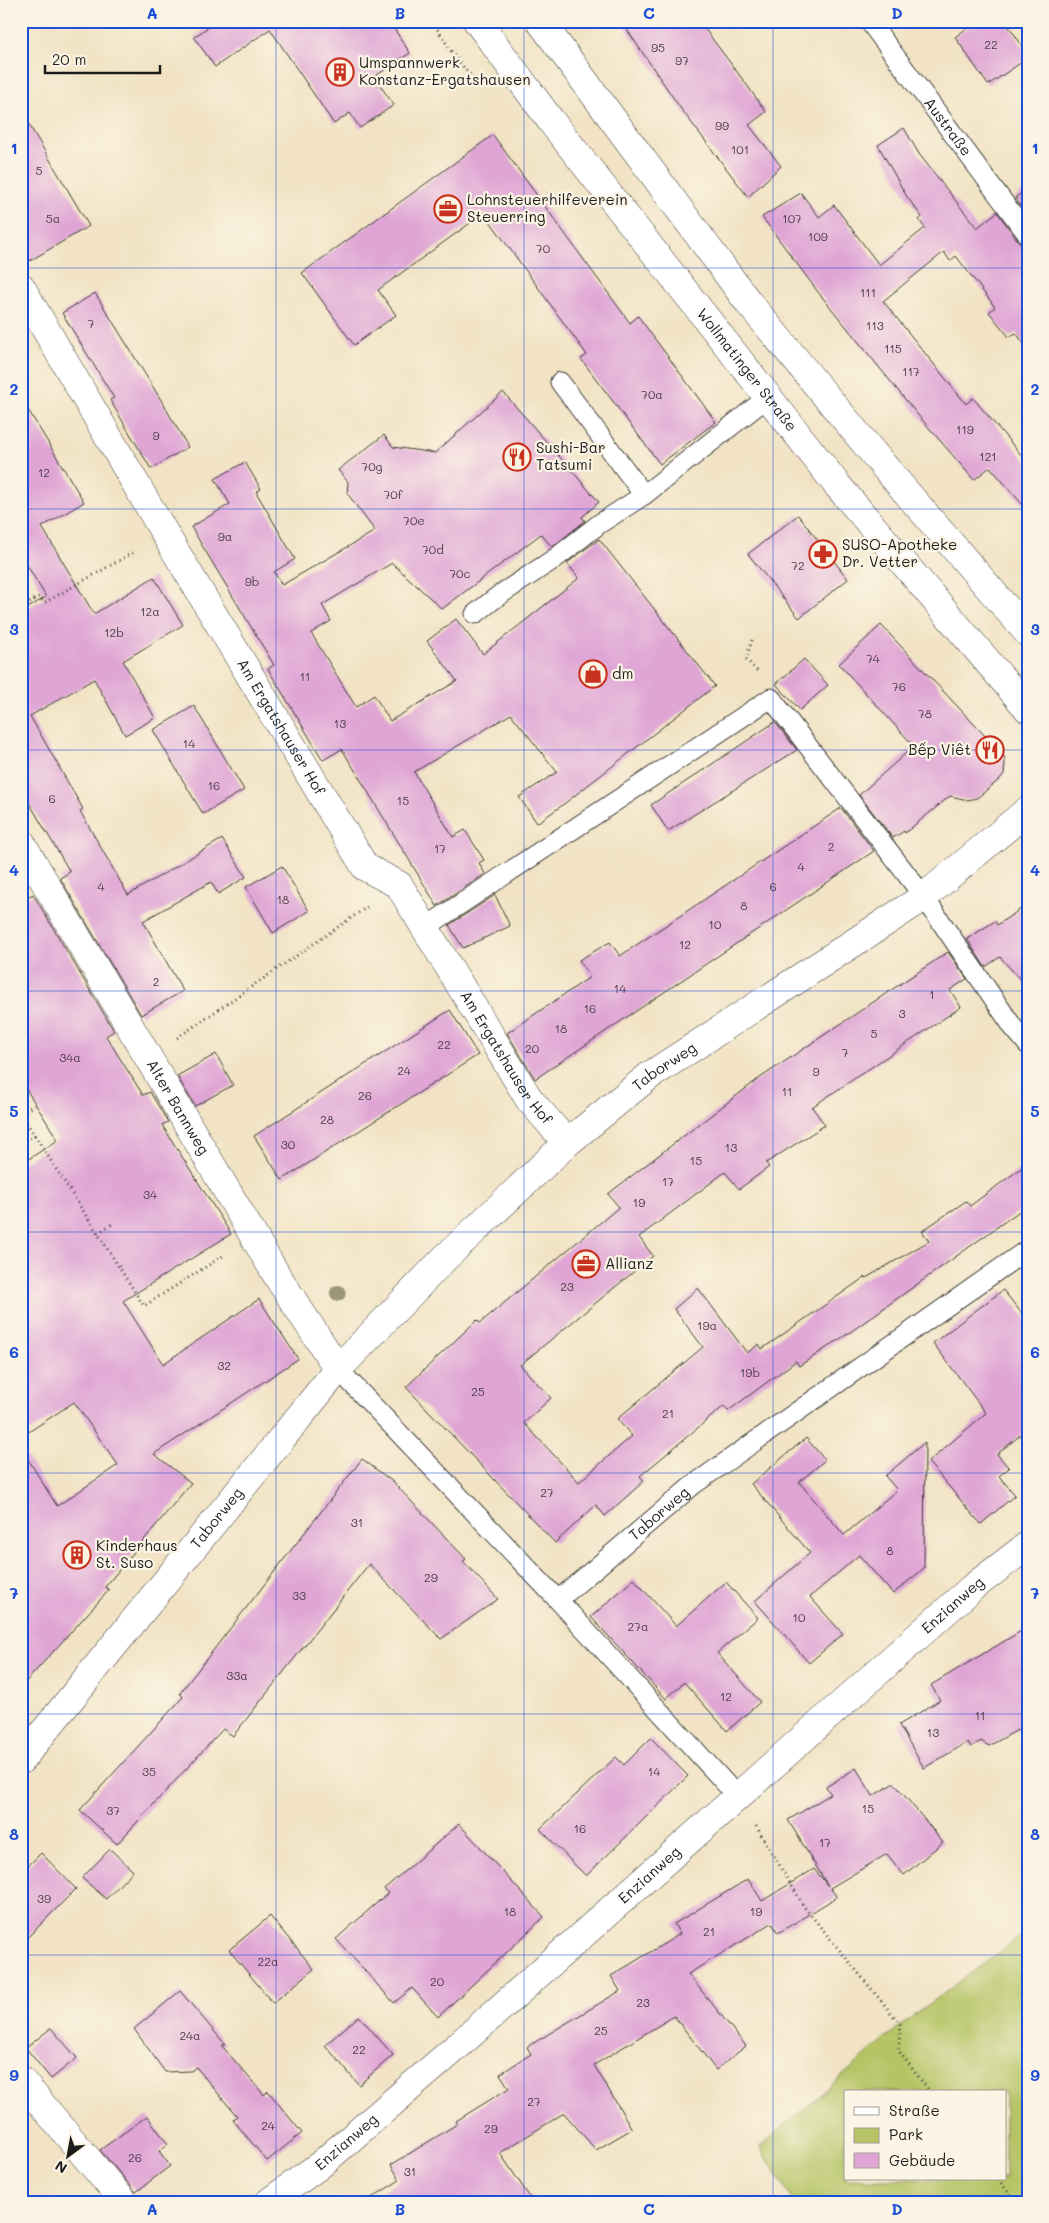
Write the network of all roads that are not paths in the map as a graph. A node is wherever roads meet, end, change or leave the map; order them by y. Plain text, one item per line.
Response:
1 (477, 21) edge
2 (540, 21) edge
3 (868, 21) edge
4 (1028, 235) edge
5 (21, 287) edge
6 (560, 382) dead end
7 (768, 397) junction
8 (644, 495) junction
9 (475, 614) dead end
10 (1028, 633) edge
11 (1028, 709) edge
12 (1028, 810) edge
13 (21, 842) edge
14 (924, 897) junction
15 (426, 927) junction
16 (1028, 1045) edge
17 (566, 1143) junction
18 (1028, 1249) edge
19 (338, 1369) junction
20 (1028, 1545) edge
21 (558, 1600) junction
22 (21, 1760) edge
23 (737, 1796) junction
24 (21, 2080) edge
25 (124, 2202) edge
26 (270, 2202) edge

1 - 7 street, Wollmatinger Straße
2 - 10 street
3 - 4 lane, Austraße
5 - 15 street, Am Ergatshauser Hof
6 - 8 lane
7 - 8 lane
7 - 11 street, Wollmatinger Straße
8 - 9 lane
12 - 14 street, Taborweg
13 - 19 street, Alter Bannweg
14 - 15 lane
14 - 16 lane
14 - 17 street, Taborweg
15 - 17 street, Am Ergatshauser Hof
17 - 19 street, Taborweg
18 - 21 lane, Taborweg
19 - 21 lane
19 - 22 street, Taborweg
20 - 23 street, Enzianweg
21 - 23 lane
23 - 26 street, Enzianweg
24 - 25 street

